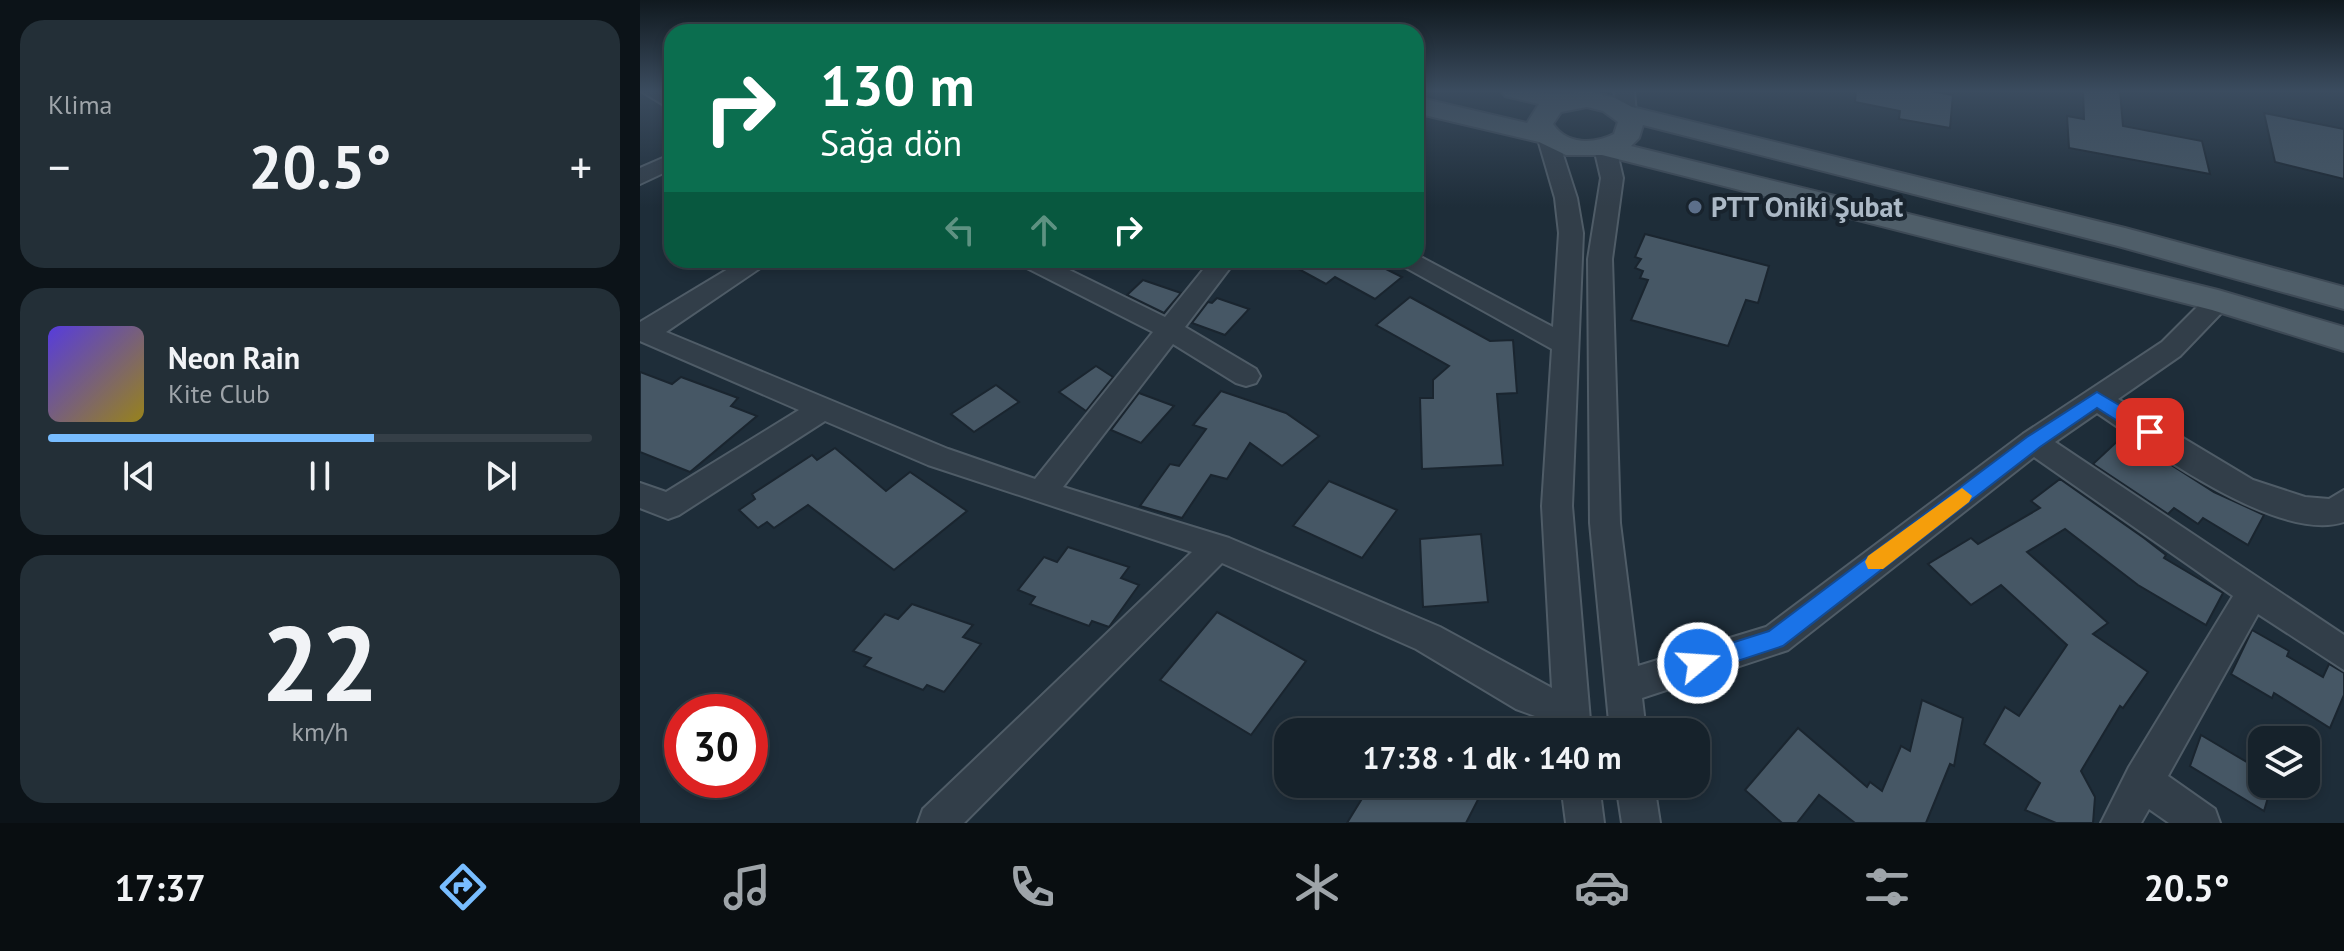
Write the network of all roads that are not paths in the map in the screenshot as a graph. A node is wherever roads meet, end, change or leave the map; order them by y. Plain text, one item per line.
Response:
1 (1519, 129) edge
2 (1543, 129) edge
3 (1631, 129) edge
4 (1725, 129) edge
5 (1547, 136) junction
6 (1605, 148) junction
7 (664, 164) edge
8 (640, 177) edge
9 (747, 268) edge
10 (1045, 268) edge
11 (1218, 268) edge
12 (1423, 268) edge
13 (2344, 298) edge
14 (2218, 301) junction
15 (1168, 329) junction
16 (643, 331) edge
17 (2344, 339) edge
18 (1565, 344) junction
19 (1246, 376) dead end
20 (2097, 399) junction
21 (824, 408) junction
22 (2033, 442) junction
23 (1041, 493) junction
24 (640, 495) edge
25 (2344, 502) edge
26 (1218, 547) junction
27 (2253, 592) junction
28 (2344, 654) edge
29 (1621, 688) junction
30 (1565, 718) edge
31 (1572, 718) edge
32 (1626, 718) edge
33 (2142, 780) junction
34 (1582, 798) edge
35 (1637, 798) edge
36 (937, 823) edge
37 (1585, 823) edge
38 (1641, 823) edge
39 (2120, 823) edge
40 (2201, 823) edge

1 - 5 main road
2 - 5 main road
3 - 6 main road
4 - 13 main road
5 - 6 main road
5 - 18 street
6 - 14 main road
6 - 29 street
7 - 8 street
9 - 16 street
10 - 15 street
11 - 15 street
12 - 18 street
14 - 17 main road
14 - 20 street
15 - 19 street
15 - 23 street
16 - 21 street
18 - 31 street
20 - 22 street
20 - 25 street
21 - 23 street
21 - 24 street
22 - 27 street
22 - 29 street
23 - 26 street
26 - 30 street
26 - 36 street
27 - 28 street
27 - 33 street
29 - 32 street
33 - 39 street
33 - 40 street
34 - 37 street
35 - 38 street

